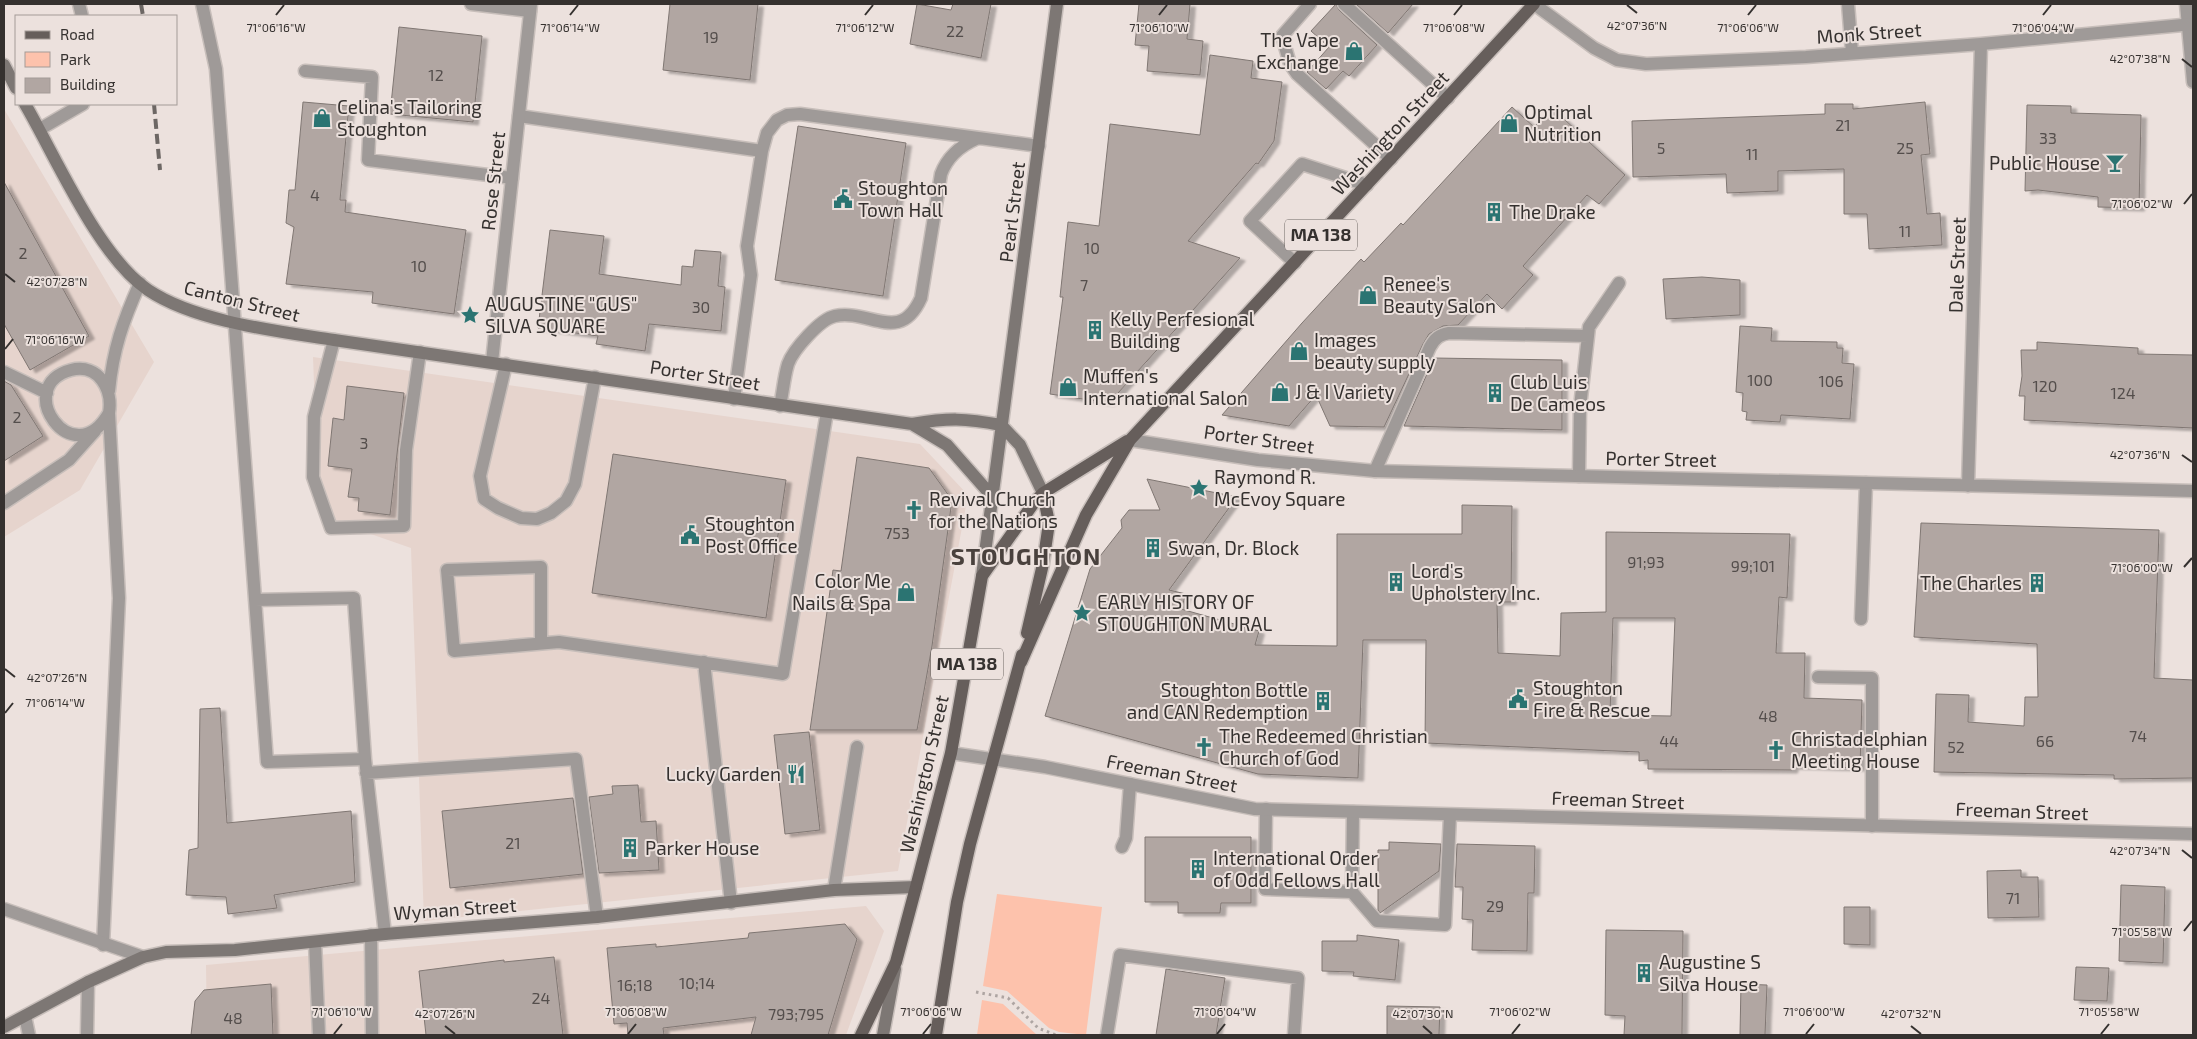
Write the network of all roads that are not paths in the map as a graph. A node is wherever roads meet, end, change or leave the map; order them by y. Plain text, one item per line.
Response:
1 (202, 4) edge
2 (471, 4) edge
3 (1057, 4) edge
4 (1310, 4) edge
5 (1344, 4) edge
6 (1534, 4) edge
7 (1848, 4) edge
8 (2186, 4) edge
9 (531, 7) edge
10 (2191, 24) edge
11 (1981, 44) junction
12 (1852, 53) junction
13 (4, 66) edge
14 (305, 71) dead end
15 (2193, 82) edge
16 (15, 86) edge
17 (1448, 98) junction
18 (26, 105) edge
19 (81, 105) edge
20 (519, 116) junction
21 (40, 130) junction
22 (976, 139) junction
23 (1039, 146) junction
24 (762, 151) junction
25 (1391, 160) junction
26 (512, 178) junction
27 (1367, 184) junction
28 (1295, 263) junction
29 (140, 282) junction
30 (1619, 283) dead end
31 (233, 322) junction
32 (1588, 336) junction
33 (334, 340) junction
34 (420, 352) junction
35 (492, 362) junction
36 (506, 364) junction
37 (4, 372) edge
38 (595, 377) junction
39 (109, 391) junction
40 (48, 392) junction
41 (734, 399) junction
42 (780, 406) junction
43 (827, 412) junction
44 (110, 413) junction
45 (912, 424) junction
46 (1001, 425) junction
47 (96, 430) junction
48 (1130, 440) junction
49 (1375, 471) junction
50 (1579, 476) junction
51 (1866, 483) junction
52 (1968, 486) junction
53 (2193, 491) edge
54 (1044, 493) junction
55 (992, 495) junction
56 (4, 503) edge
57 (982, 576) junction
58 (255, 600) junction
59 (1861, 619) dead end
60 (541, 643) junction
61 (704, 662) junction
62 (1021, 662) junction
63 (1818, 677) dead end
64 (856, 746) dead end
65 (951, 753) junction
66 (365, 759) junction
67 (994, 760) junction
68 (366, 772) junction
69 (1130, 784) junction
70 (1266, 809) junction
71 (1353, 812) junction
72 (1450, 815) junction
73 (1872, 826) junction
74 (2193, 834) edge
75 (1122, 847) dead end
76 (916, 887) junction
77 (834, 890) junction
78 (1352, 892) junction
79 (731, 903) junction
80 (4, 909) edge
81 (597, 917) junction
82 (385, 934) junction
83 (371, 935) junction
84 (315, 942) junction
85 (103, 946) junction
86 (142, 957) junction
87 (896, 962) junction
88 (88, 982) junction
89 (25, 1016) junction
90 (4, 1027) edge
91 (29, 1035) edge
92 (87, 1035) edge
93 (319, 1035) edge
94 (372, 1035) edge
95 (861, 1035) edge
96 (884, 1035) edge
97 (936, 1035) edge
98 (1107, 1035) edge
99 (1294, 1035) edge

1 - 31 street
2 - 9 street
3 - 23 main road, Pearl Street
4 - 25 street
5 - 17 street
6 - 12 street, Monk Street
6 - 17 main road, Washington Street / MA 138
7 - 12 street
8 - 10 street
9 - 20 street, Rose Street
10 - 11 street, Monk Street
10 - 15 street
11 - 12 street, Monk Street
11 - 52 street, Dale Street
13 - 16 main road
14 - 26 street
17 - 25 main road, Washington Street / MA 138
18 - 21 main road, Canton Street
19 - 21 street
20 - 24 street
20 - 26 street, Rose Street
21 - 29 main road, Canton Street
22 - 23 street
22 - 24 street
22 - 42 street
23 - 46 main road, Pearl Street
24 - 41 street
25 - 27 main road, Washington Street / MA 138
26 - 35 street, Rose Street
27 - 28 main road, Washington Street / MA 138
27 - 28 street
28 - 48 main road, Washington Street / MA 138
29 - 31 main road, Canton Street
29 - 39 street
30 - 32 street
31 - 33 main road, Canton Street
31 - 58 street
32 - 49 street
32 - 50 street
33 - 34 main road, Canton Street
33 - 34 street
34 - 35 main road, Canton Street
35 - 36 main road, Porter Street
36 - 38 main road, Porter Street
36 - 38 street
37 - 40 street
38 - 41 main road, Porter Street
39 - 40 street
39 - 44 street
40 - 47 street
41 - 42 main road, Porter Street
42 - 43 main road, Porter Street
43 - 45 main road, Porter Street
43 - 61 street
44 - 47 street
44 - 85 street
45 - 46 main road, Porter Street
45 - 55 main road, Porter Street
46 - 54 main road, MA 138
46 - 55 main road, Pearl Street / MA 138
47 - 56 street
48 - 49 street, Porter Street
48 - 54 main road, Washington Street / MA 138
48 - 62 main road, Washington Street / MA 138
49 - 50 street, Porter Street
50 - 51 street, Porter Street
51 - 52 street, Porter Street
51 - 59 street
52 - 53 street, Porter Street
54 - 57 main road, Washington Street / MA 138
54 - 62 main road, Washington Street / MA 138
55 - 57 main road, Pearl Street / MA 138
57 - 65 main road, Washington Street / MA 138
58 - 66 street
58 - 66 street
60 - 60 street
60 - 61 street
61 - 79 street
62 - 67 main road, Washington Street / MA 138
63 - 73 street
64 - 77 street
65 - 67 street
65 - 76 main road, Washington Street / MA 138
66 - 68 street
67 - 69 street, Freeman Street
67 - 97 main road, Washington Street / MA 138
68 - 81 street
68 - 82 street
69 - 70 street, Freeman Street
69 - 75 street
70 - 71 street, Freeman Street
70 - 78 street
71 - 72 street, Freeman Street
71 - 78 street
72 - 73 street, Freeman Street
72 - 78 street
73 - 74 street, Freeman Street
76 - 77 main road, Wyman Street
76 - 87 main road, Washington Street / MA 138
77 - 79 main road, Wyman Street
79 - 81 main road, Wyman Street
80 - 85 street, Wyman Street
81 - 82 main road, Wyman Street
82 - 83 main road, Wyman Street
83 - 84 main road, Wyman Street
83 - 94 street
84 - 86 main road, Wyman Street
84 - 93 street
85 - 86 street, Wyman Street
86 - 88 main road
87 - 95 main road, Washington Street / MA 138
87 - 96 main road, Washington Street / MA 138
88 - 89 main road
88 - 92 street
89 - 90 main road
89 - 91 street
98 - 99 street

